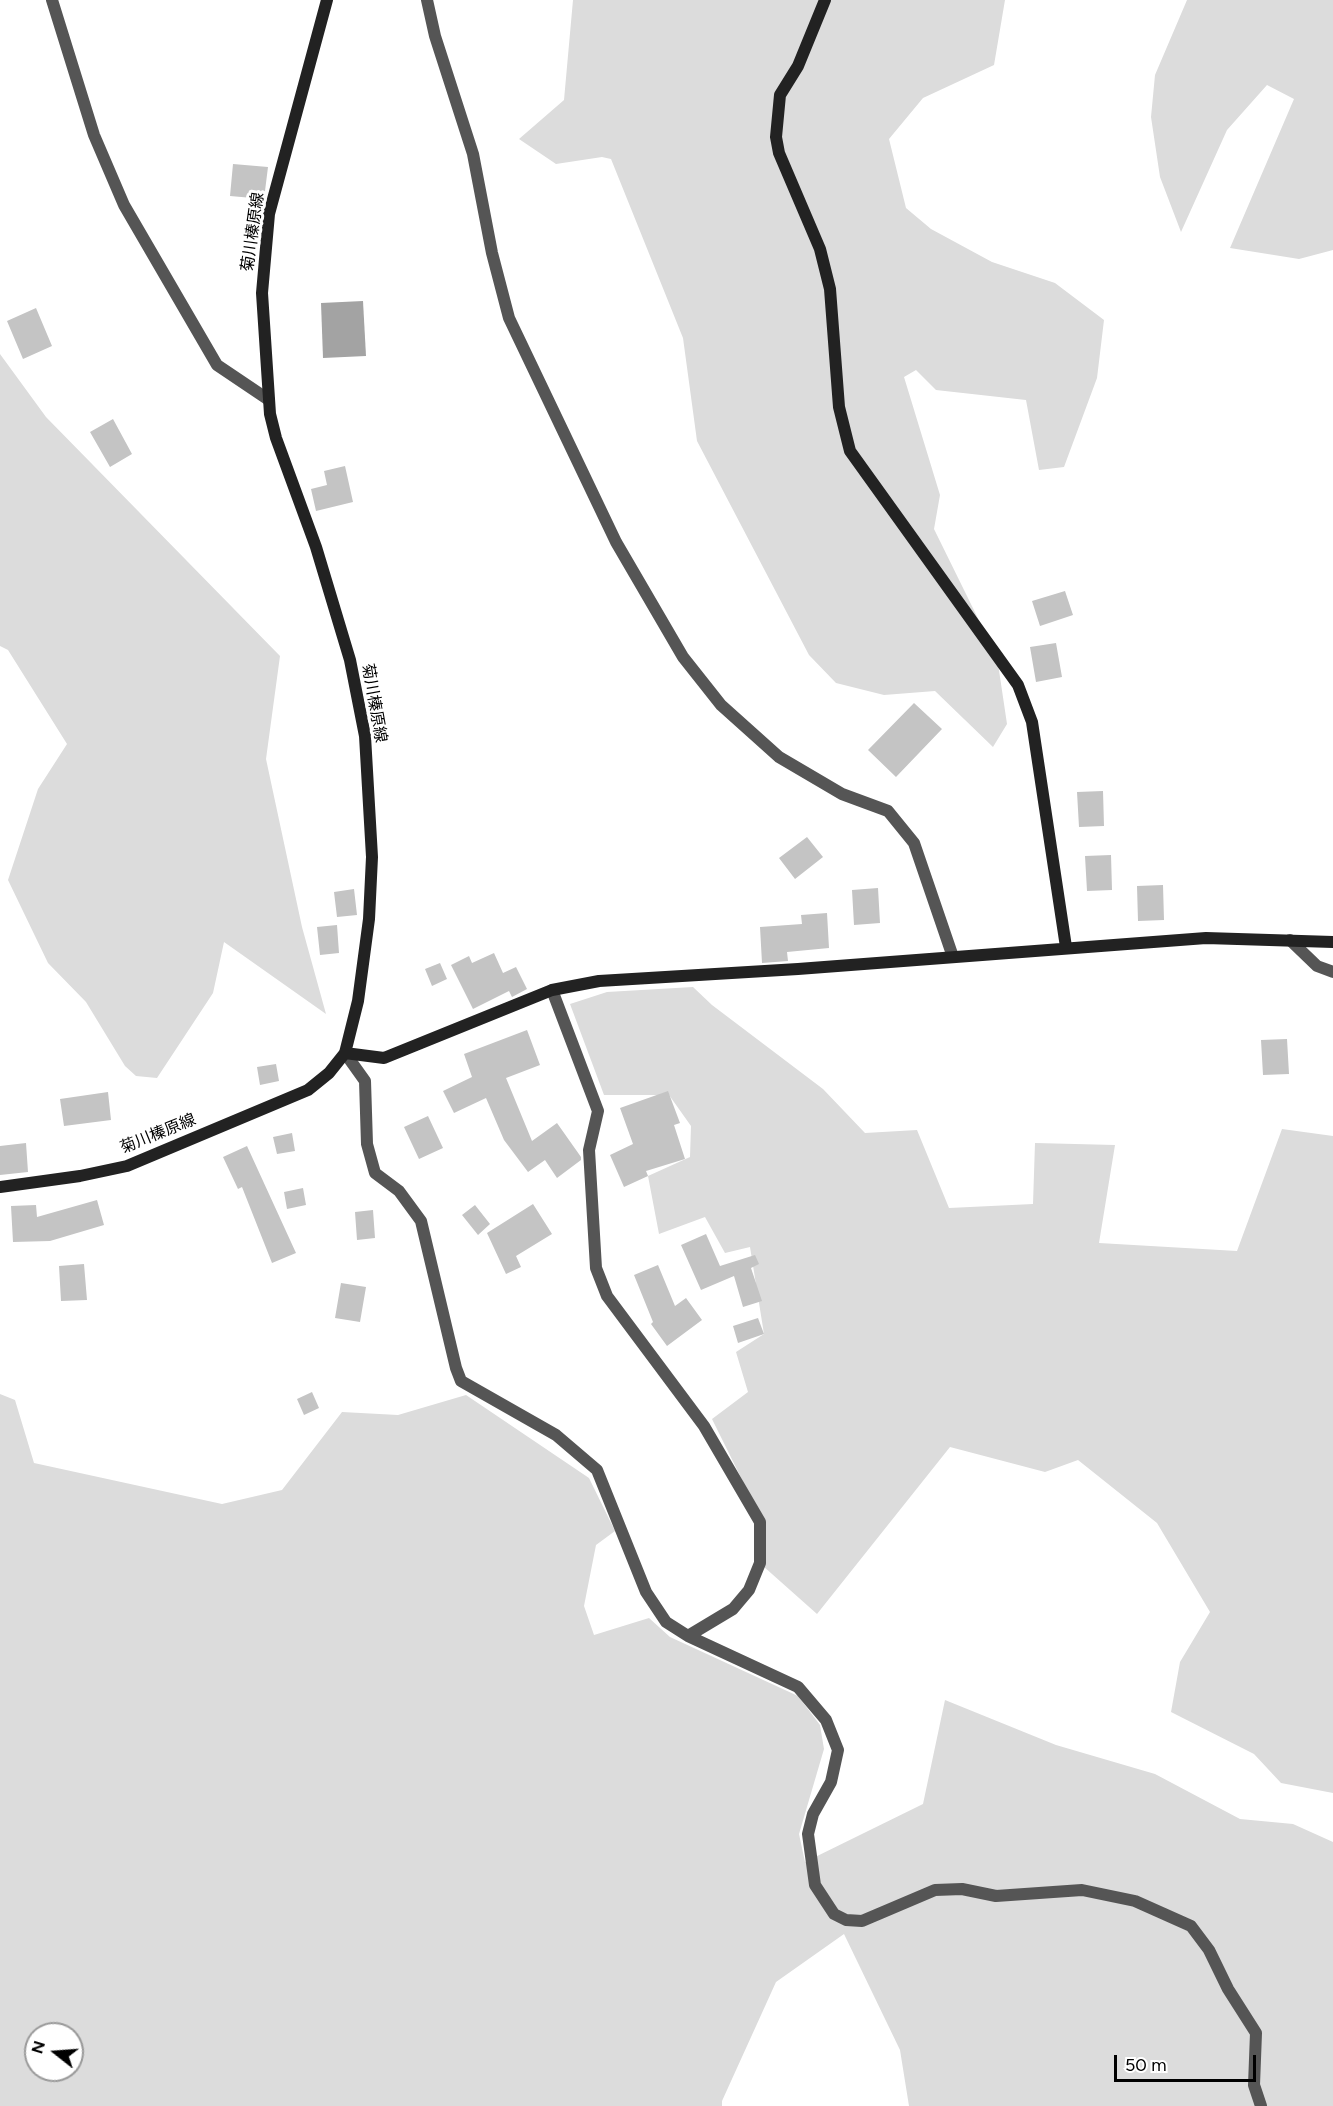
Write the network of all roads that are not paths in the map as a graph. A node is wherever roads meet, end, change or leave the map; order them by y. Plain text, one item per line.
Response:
1 (52, 0) edge
2 (327, 0) edge
3 (427, 0) edge
4 (825, 0) edge
5 (269, 400) junction
6 (1290, 940) junction
7 (1333, 942) edge
8 (1066, 947) junction
9 (953, 957) junction
10 (1333, 972) edge
11 (552, 990) junction
12 (345, 1053) junction
13 (0, 1187) edge
14 (688, 1636) junction
15 (1261, 2106) edge

1 - 5 street
2 - 5 street, 菊川榛原線
3 - 9 street
4 - 8 street
5 - 12 street, 菊川榛原線
6 - 7 street
6 - 8 street
6 - 10 street
8 - 9 street
9 - 11 street
11 - 12 street
11 - 14 street
12 - 13 street, 菊川榛原線
12 - 14 street
14 - 15 street

